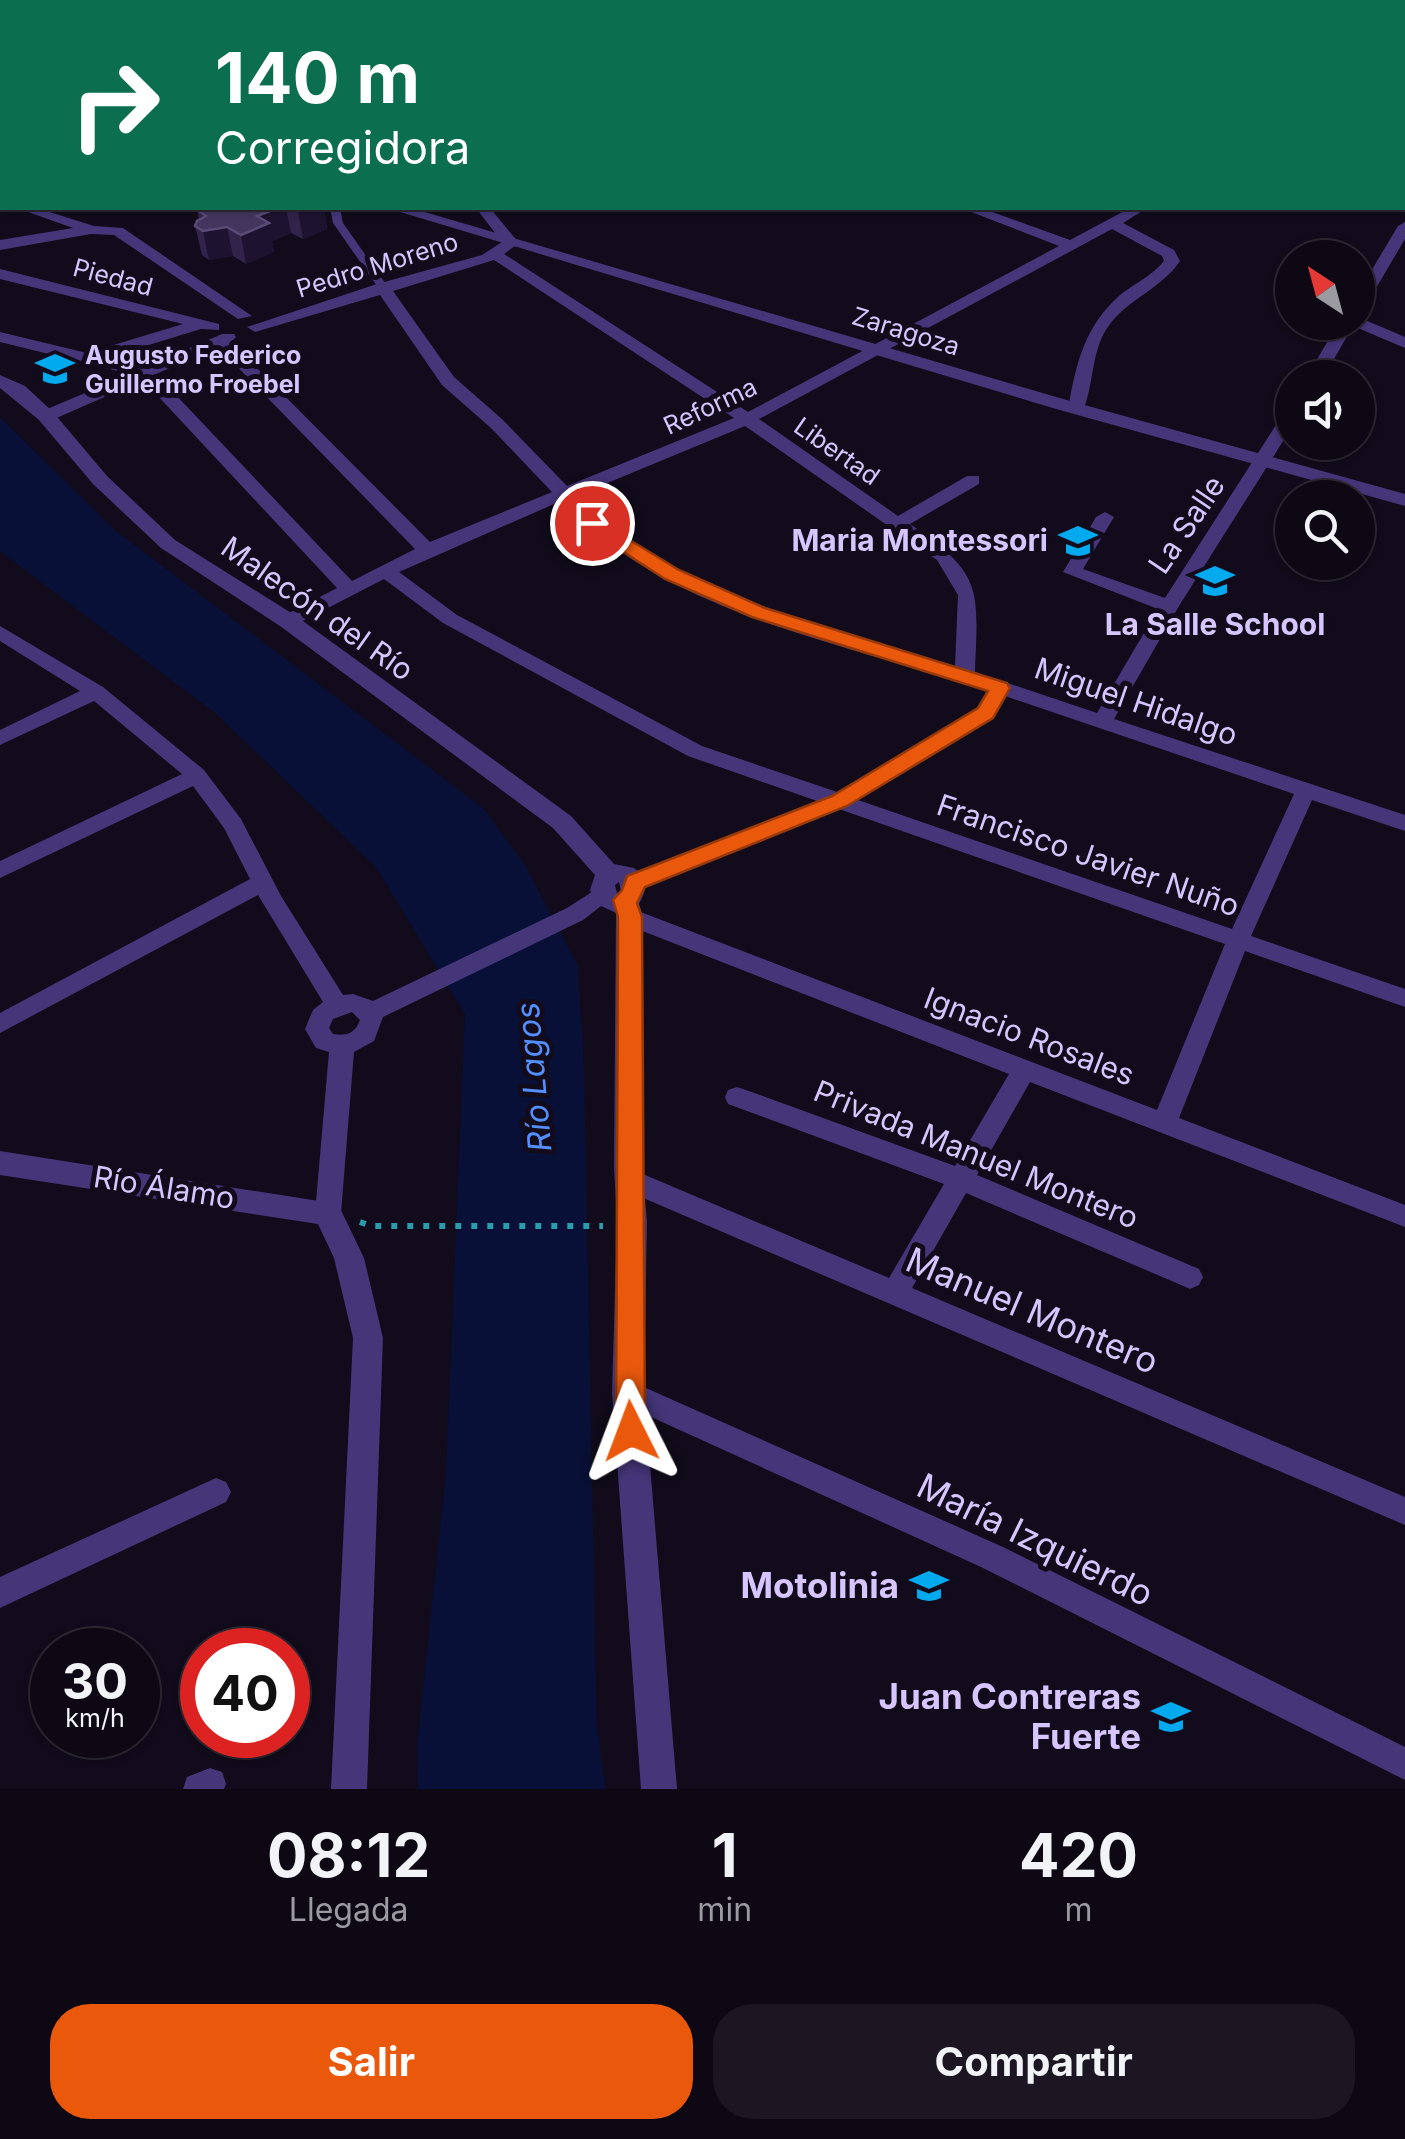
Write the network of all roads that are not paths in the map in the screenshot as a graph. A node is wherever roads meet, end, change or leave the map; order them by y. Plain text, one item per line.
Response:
1 (30, 210) edge
2 (334, 210) edge
3 (401, 210) edge
4 (486, 210) edge
5 (974, 210) edge
6 (1136, 210) edge
7 (1112, 223) junction
8 (1405, 226) edge
9 (93, 230) junction
10 (511, 243) junction
11 (0, 244) edge
12 (1070, 245) junction
13 (494, 254) junction
14 (0, 274) edge
15 (1375, 276) edge
16 (383, 287) junction
17 (250, 321) junction
18 (1375, 330) edge
19 (216, 333) junction
20 (0, 337) edge
21 (1405, 343) edge
22 (879, 348) junction
23 (92, 357) junction
24 (144, 372) junction
25 (0, 381) edge
26 (1076, 409) junction
27 (46, 416) junction
28 (747, 419) junction
29 (1275, 443) edge
30 (1266, 459) junction
31 (974, 480) dead end
32 (564, 495) junction
33 (1405, 500) edge
34 (1106, 517) dead end
35 (898, 523) junction
36 (427, 550) junction
37 (385, 570) junction
38 (348, 588) junction
39 (1168, 606) junction
40 (288, 621) junction
41 (0, 632) edge
42 (965, 676) junction
43 (1000, 688) junction
44 (96, 692) junction
45 (1102, 722) junction
46 (0, 738) edge
47 (197, 775) junction
48 (1306, 790) junction
49 (839, 801) junction
50 (1405, 822) edge
51 (0, 870) edge
52 (263, 882) junction
53 (620, 894) junction
54 (1238, 940) junction
55 (1405, 998) edge
56 (337, 1005) junction
57 (370, 1014) junction
58 (0, 1024) edge
59 (342, 1045) junction
60 (1024, 1070) junction
61 (737, 1096) dead end
62 (1164, 1124) junction
63 (0, 1163) edge
64 (629, 1180) junction
65 (960, 1180) junction
66 (328, 1213) junction
67 (1405, 1216) edge
68 (1190, 1277) dead end
69 (894, 1294) junction
70 (628, 1393) junction
71 (216, 1492) dead end
72 (1405, 1511) edge
73 (0, 1593) edge
74 (1405, 1764) edge
75 (348, 1789) edge
76 (659, 1789) edge

1 - 9 street
2 - 16 street
3 - 10 street, Zaragoza
4 - 10 street
5 - 12 street
6 - 7 street, Reforma
7 - 12 street, Reforma
7 - 26 street
8 - 15 street
9 - 11 street
9 - 17 street
10 - 13 street, Pedro Moreno
10 - 22 street, Zaragoza
12 - 22 street, Reforma
13 - 16 street, Pedro Moreno
13 - 28 street, Libertad
14 - 19 street, Piedad
16 - 17 street, Pedro Moreno
16 - 32 street, Miguel Hidalgo
17 - 19 street, Pedro Moreno
18 - 21 street
19 - 23 street
19 - 24 street
19 - 36 street
20 - 23 street
22 - 26 street, Zaragoza
22 - 28 street, Reforma
23 - 24 street
24 - 27 street
24 - 38 street
25 - 27 street, Malecón del Río
26 - 30 street, Zaragoza
27 - 40 street, Malecón del Río
28 - 32 street, Reforma
28 - 35 street, Libertad
29 - 30 street, La Salle
30 - 33 street, Zaragoza
30 - 39 street, La Salle
31 - 35 street
32 - 36 street, Reforma
32 - 42 street, Miguel Hidalgo
34 - 39 street
35 - 42 street, Libertad
36 - 37 street, Reforma
37 - 38 street, Reforma
37 - 49 street, Francisco Javier Nuño
38 - 40 street, Reforma
39 - 45 street, La Salle
40 - 53 street, Malecón del Río
41 - 44 street
42 - 43 street, Miguel Hidalgo
43 - 45 street, Miguel Hidalgo
43 - 49 street
44 - 46 street
44 - 47 street
45 - 48 street, Miguel Hidalgo
47 - 51 street
47 - 52 street
48 - 50 street, Miguel Hidalgo
48 - 54 street
49 - 53 street
49 - 54 street, Francisco Javier Nuño
52 - 56 street
52 - 58 street
53 - 57 street
53 - 60 street, Ignacio Rosales
53 - 64 street
54 - 55 street, Francisco Javier Nuño
54 - 62 street
56 - 57 street
56 - 59 street
57 - 59 street
59 - 66 street
60 - 62 street, Ignacio Rosales
60 - 65 street
61 - 65 street, Privada Manuel Montero
62 - 67 street, Ignacio Rosales
63 - 66 street, Río Álamo
64 - 69 street, Manuel Montero
64 - 70 street
65 - 68 street, Privada Manuel Montero
65 - 69 street
66 - 75 street
69 - 72 street, Manuel Montero
70 - 74 street, María Izquierdo
70 - 76 street
71 - 73 street

